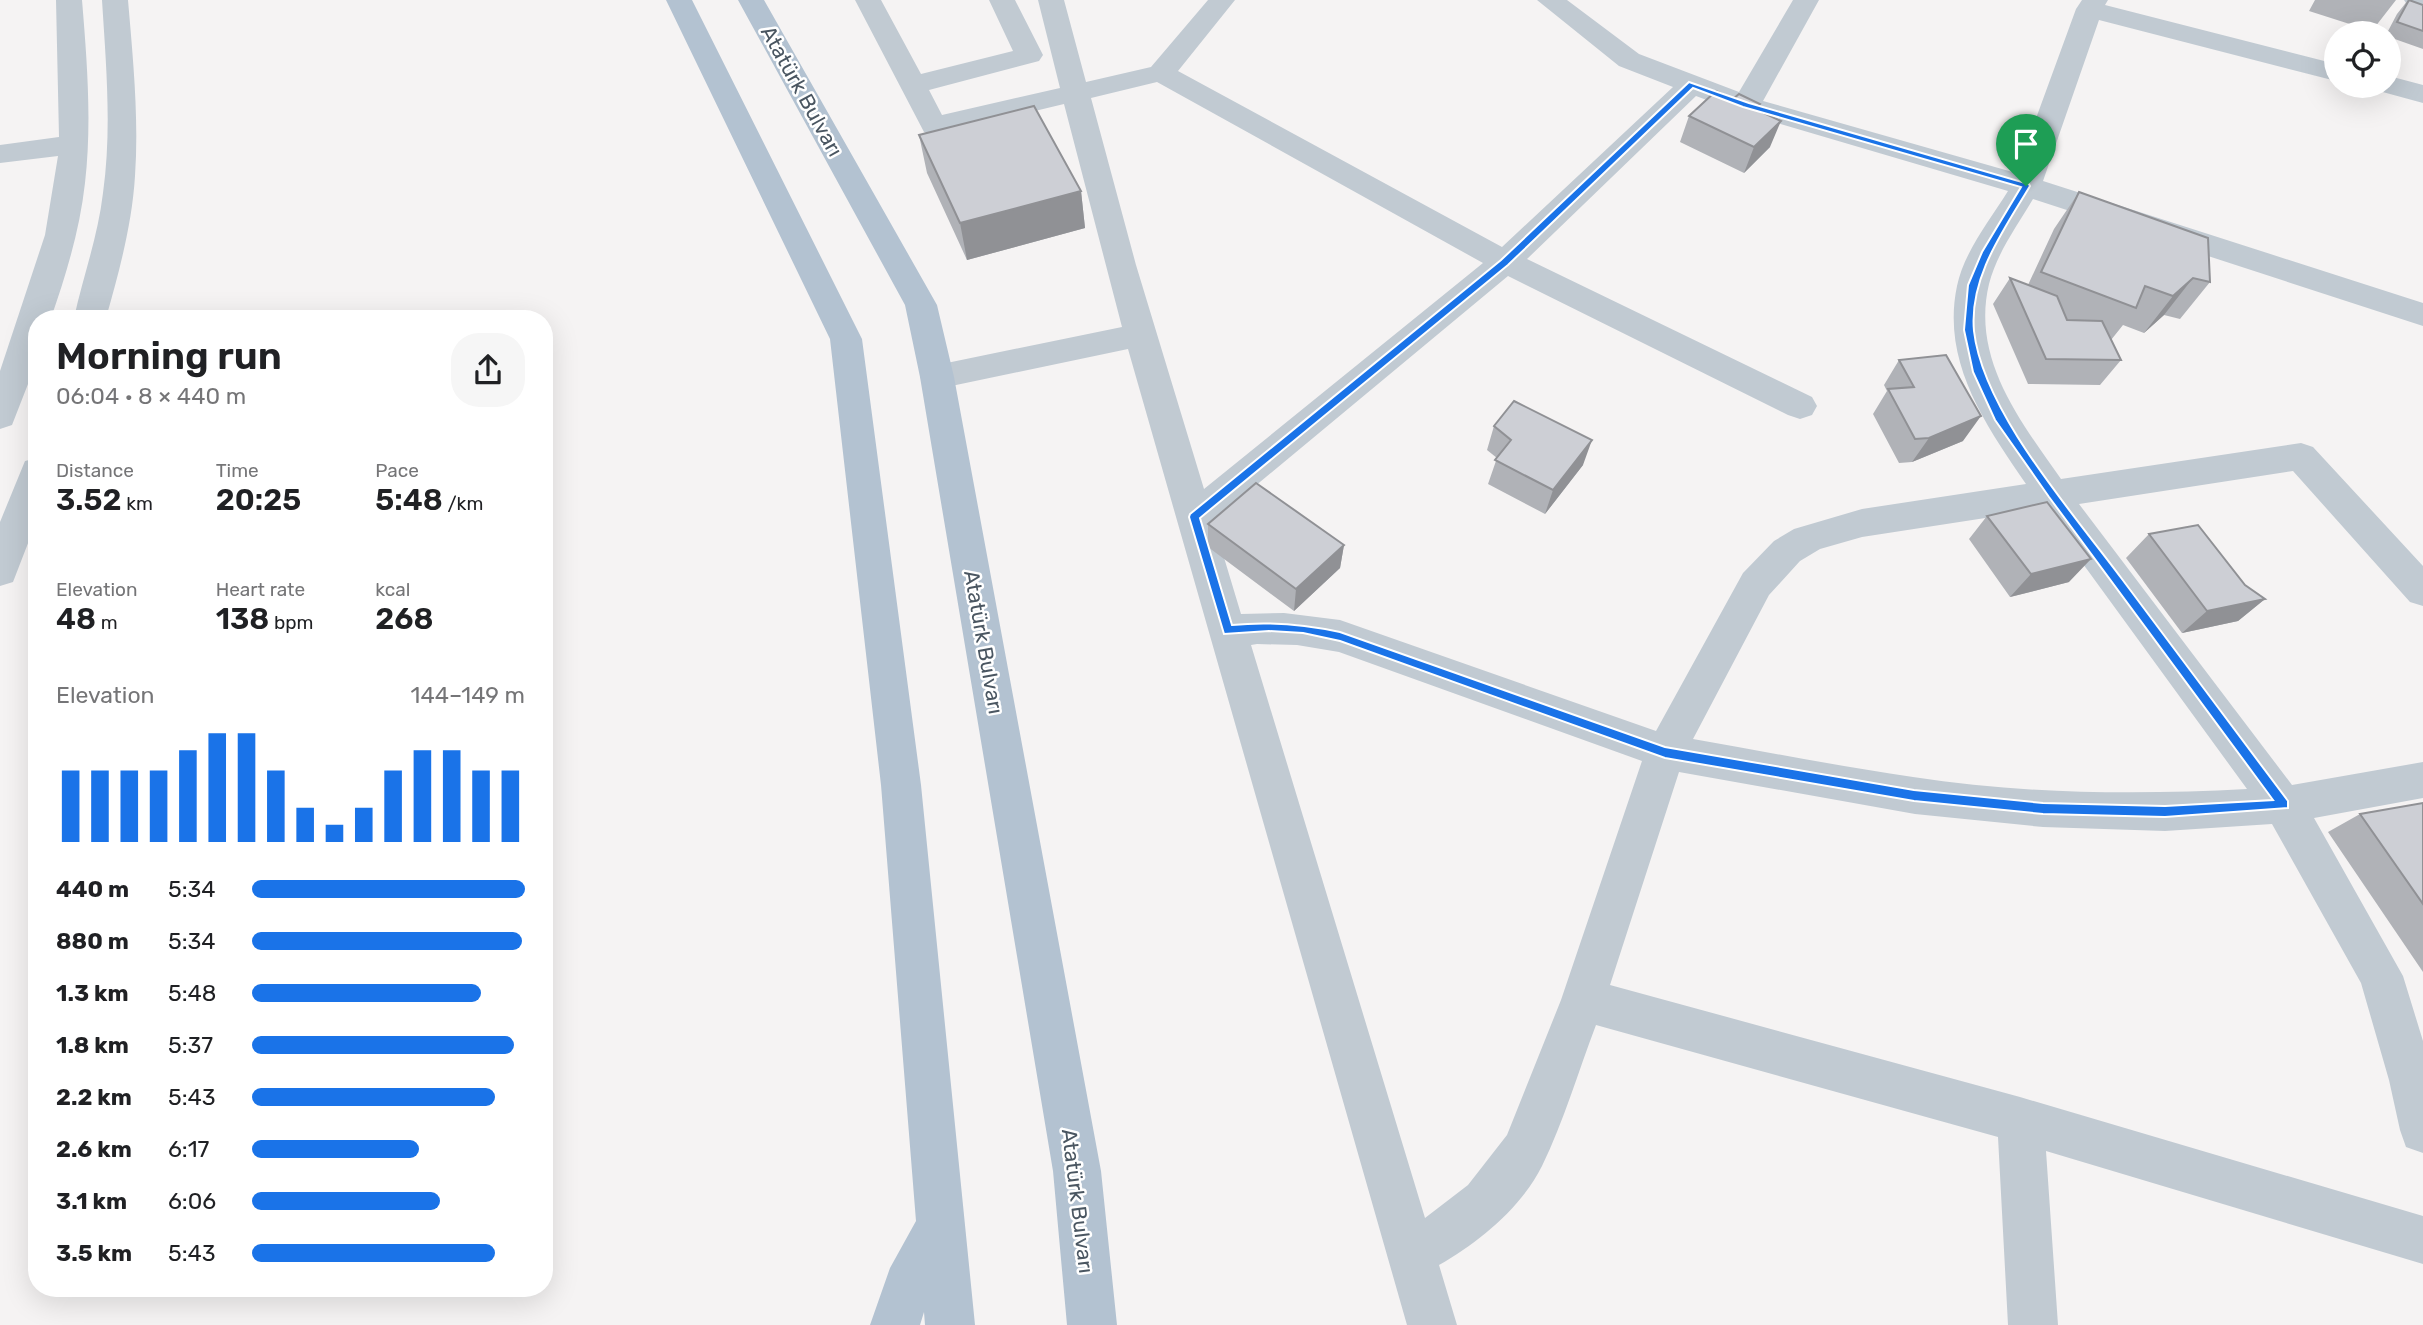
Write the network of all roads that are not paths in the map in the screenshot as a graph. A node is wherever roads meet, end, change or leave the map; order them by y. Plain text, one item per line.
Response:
1 (69, 0) edge
2 (115, 0) edge
3 (679, 0) edge
4 (751, 0) edge
5 (868, 0) edge
6 (1002, 0) edge
7 (1051, 0) edge
8 (1222, 0) edge
9 (1550, 0) edge
10 (1806, 0) edge
11 (2417, 0) edge
12 (2423, 3) edge
13 (2092, 4) edge
14 (2324, 69) edge
15 (1161, 73) junction
16 (1692, 84) junction
17 (913, 85) junction
18 (2401, 88) edge
19 (1075, 94) junction
20 (2423, 94) edge
21 (1746, 105) junction
22 (72, 145) junction
23 (0, 154) edge
24 (2026, 186) junction
25 (1505, 262) junction
26 (36, 310) edge
27 (92, 310) edge
28 (2423, 315) edge
29 (28, 334) edge
30 (1140, 335) junction
31 (937, 377) junction
32 (1800, 407) dead end
33 (0, 415) edge
34 (2052, 494) junction
35 (28, 495) edge
36 (1194, 517) junction
37 (0, 571) edge
38 (2423, 592) edge
39 (1228, 631) junction
40 (1665, 752) junction
41 (2423, 780) edge
42 (2283, 804) junction
43 (1583, 1000) junction
44 (2020, 1120) junction
45 (2423, 1130) edge
46 (941, 1227) junction
47 (2423, 1240) edge
48 (1412, 1253) junction
49 (895, 1325) edge
50 (950, 1325) edge
51 (1093, 1325) edge
52 (1432, 1325) edge
53 (2033, 1325) edge

1 - 22 street
2 - 27 street
3 - 46 main road
4 - 31 main road, Atatürk Bulvarı
5 - 17 street
6 - 17 street
7 - 19 street
8 - 15 street
9 - 16 street
10 - 21 street
11 - 12 street
13 - 14 street
13 - 24 street
15 - 19 street
15 - 25 street
16 - 21 street
16 - 25 street
17 - 19 street
18 - 20 street
19 - 30 street
21 - 24 street
22 - 23 street
22 - 26 street
24 - 28 street
24 - 34 street
25 - 32 street
25 - 36 street
29 - 33 street
30 - 31 street
30 - 36 street
31 - 51 main road, Atatürk Bulvarı
34 - 38 street
34 - 40 street
34 - 42 street
35 - 37 street
36 - 39 street
39 - 40 street
39 - 48 street
40 - 42 street
40 - 43 street
41 - 42 street
42 - 45 street
43 - 44 street
43 - 48 street
44 - 47 street
44 - 53 street
46 - 49 main road
46 - 50 main road
48 - 52 street

